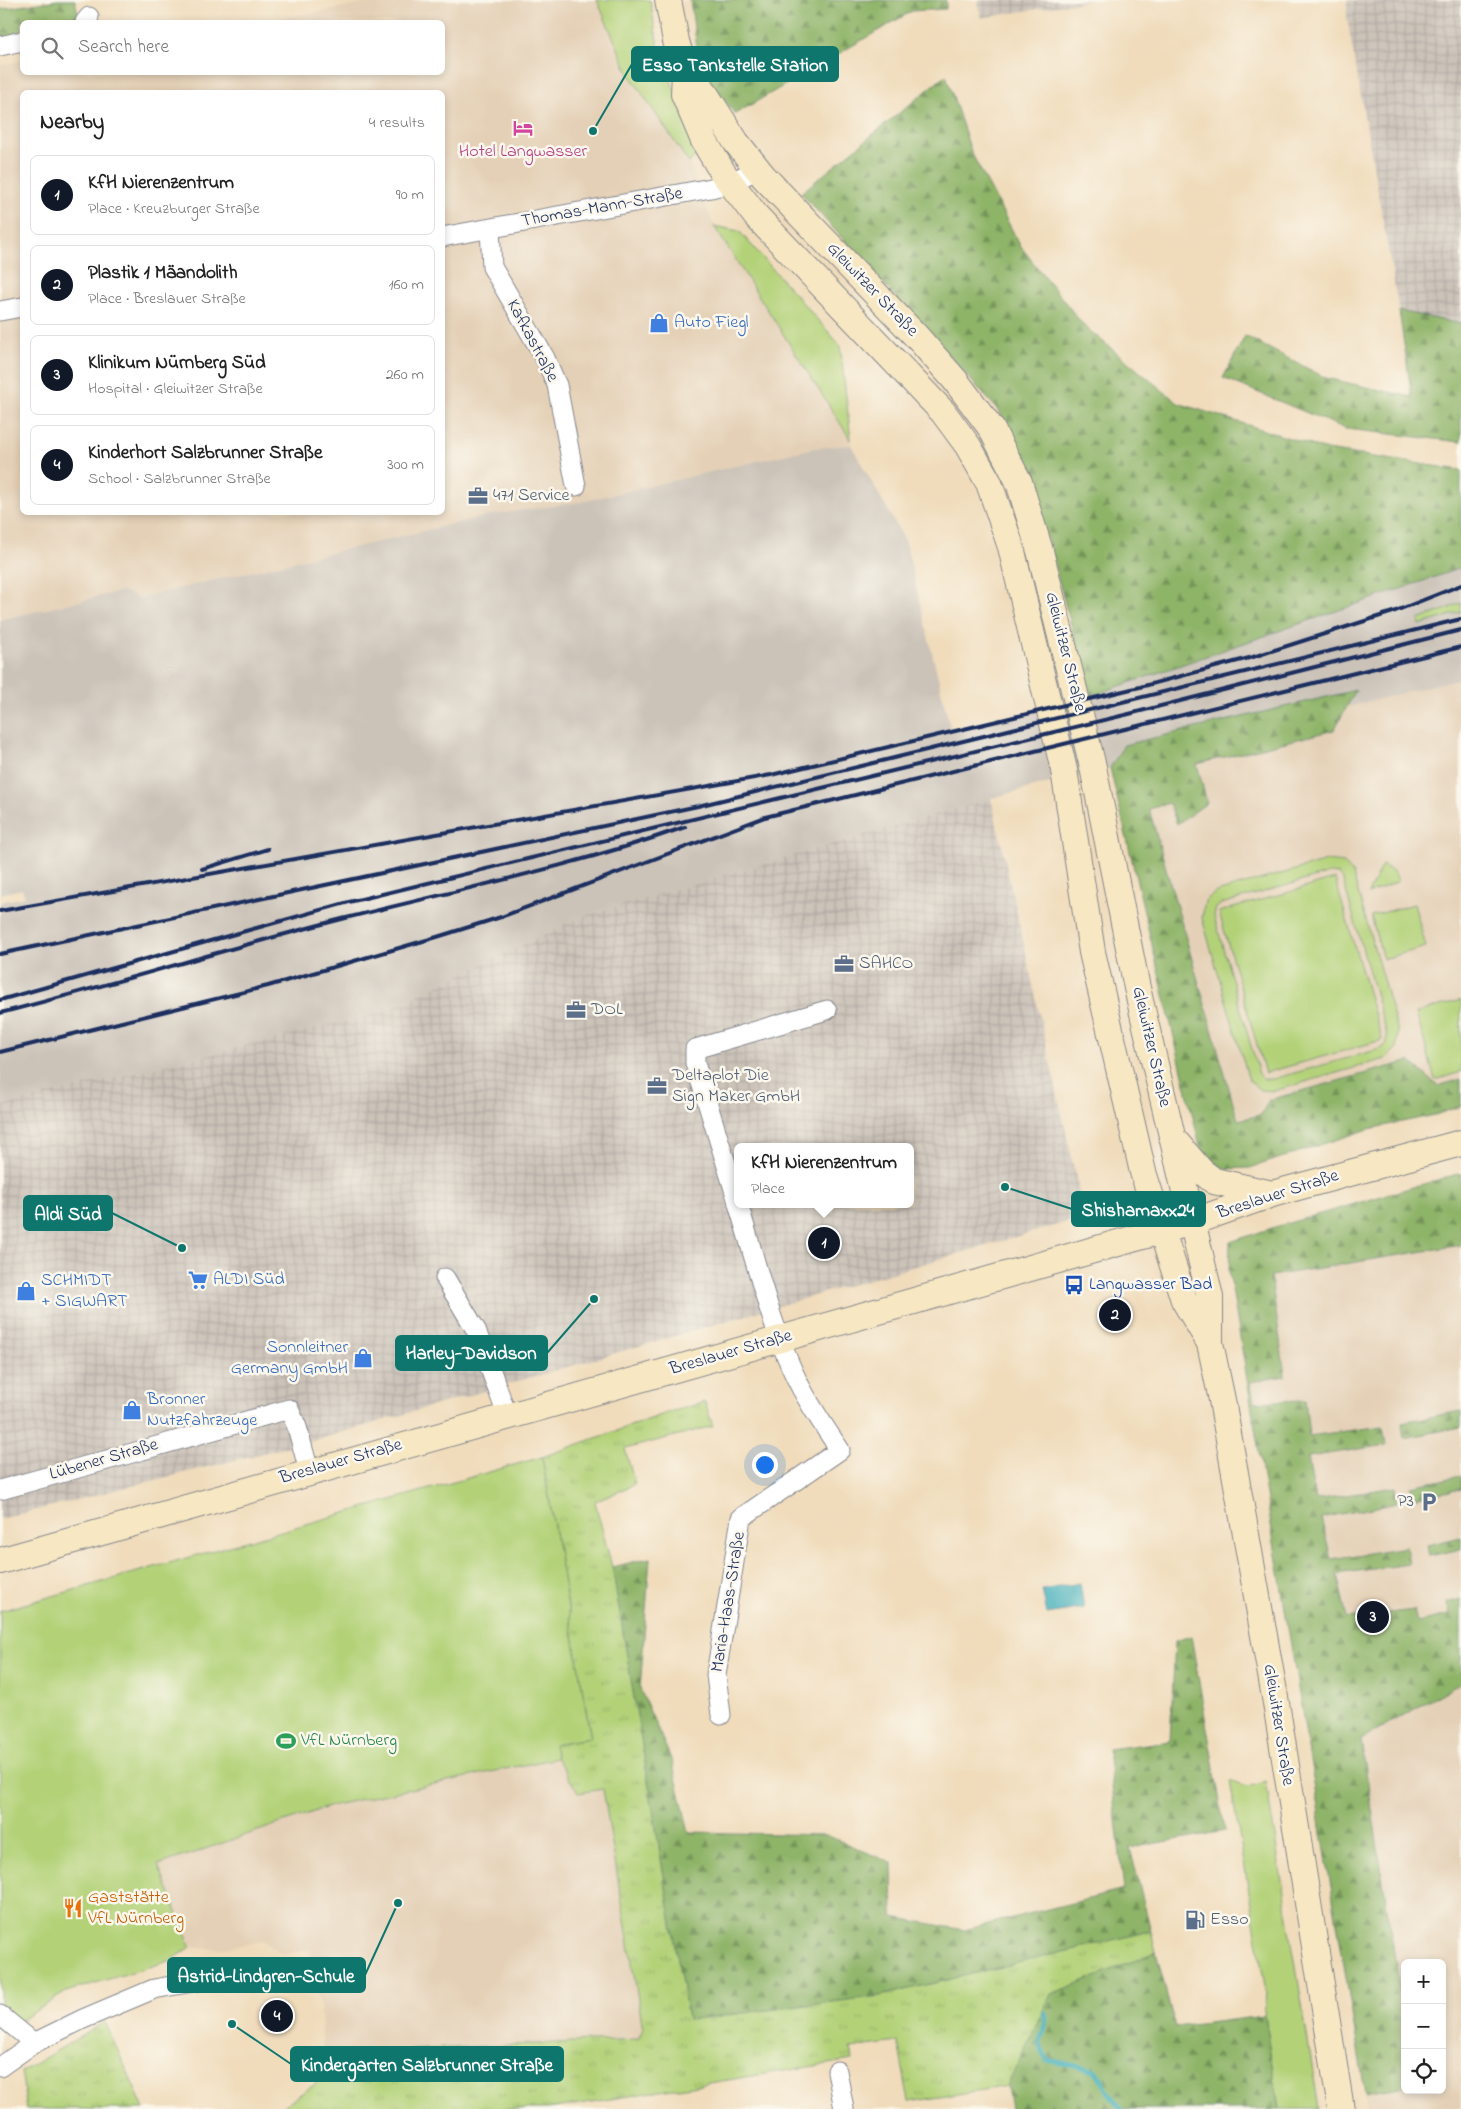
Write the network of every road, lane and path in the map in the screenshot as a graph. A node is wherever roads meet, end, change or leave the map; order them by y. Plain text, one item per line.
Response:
1 (668, 0) edge
2 (20, 41) edge
3 (0, 46) edge
4 (686, 72) junction
5 (758, 169) junction
6 (730, 183) junction
7 (490, 229) junction
8 (445, 236) edge
9 (20, 307) edge
10 (0, 311) edge
11 (576, 486) dead end
12 (827, 1010) dead end
13 (1173, 1138) junction
14 (1461, 1143) edge
15 (734, 1190) edge
16 (1272, 1194) junction
17 (739, 1208) edge
18 (1192, 1222) junction
19 (1160, 1230) junction
20 (445, 1278) dead end
21 (780, 1340) junction
22 (1210, 1343) junction
23 (508, 1415) junction
24 (309, 1471) junction
25 (0, 1490) edge
26 (0, 1561) edge
27 (721, 1715) dead end
28 (231, 1968) dead end
29 (0, 2015) edge
30 (34, 2043) junction
31 (0, 2067) edge
32 (838, 2070) dead end
33 (844, 2109) edge
34 (1341, 2109) edge

1 - 4 main road, Gleiwitzer Straße
2 - 3 street
4 - 5 main road, Gleiwitzer Straße
4 - 6 main road, Gleiwitzer Straße
5 - 6 street, Thomas-Mann-Straße
5 - 13 main road, Gleiwitzer Straße
6 - 7 street, Thomas-Mann-Straße
6 - 19 main road, Gleiwitzer Straße
7 - 8 street, Thomas-Mann-Straße
7 - 11 street, Kafkastraße
9 - 10 street
12 - 15 street
13 - 16 main road
13 - 18 main road, Gleiwitzer Straße
14 - 16 main road, Breslauer Straße
16 - 18 main road, Breslauer Straße
17 - 21 street
18 - 19 main road, Breslauer Straße
18 - 22 main road, Gleiwitzer Straße
19 - 21 main road, Breslauer Straße
19 - 22 main road, Gleiwitzer Straße
20 - 23 street
21 - 23 main road, Breslauer Straße
21 - 27 street, Maria-Haas-Straße
22 - 34 main road, Gleiwitzer Straße
23 - 24 main road, Breslauer Straße
24 - 25 street, Lübener Straße
24 - 26 main road, Breslauer Straße
28 - 30 street
29 - 30 street
30 - 31 street
32 - 33 street

